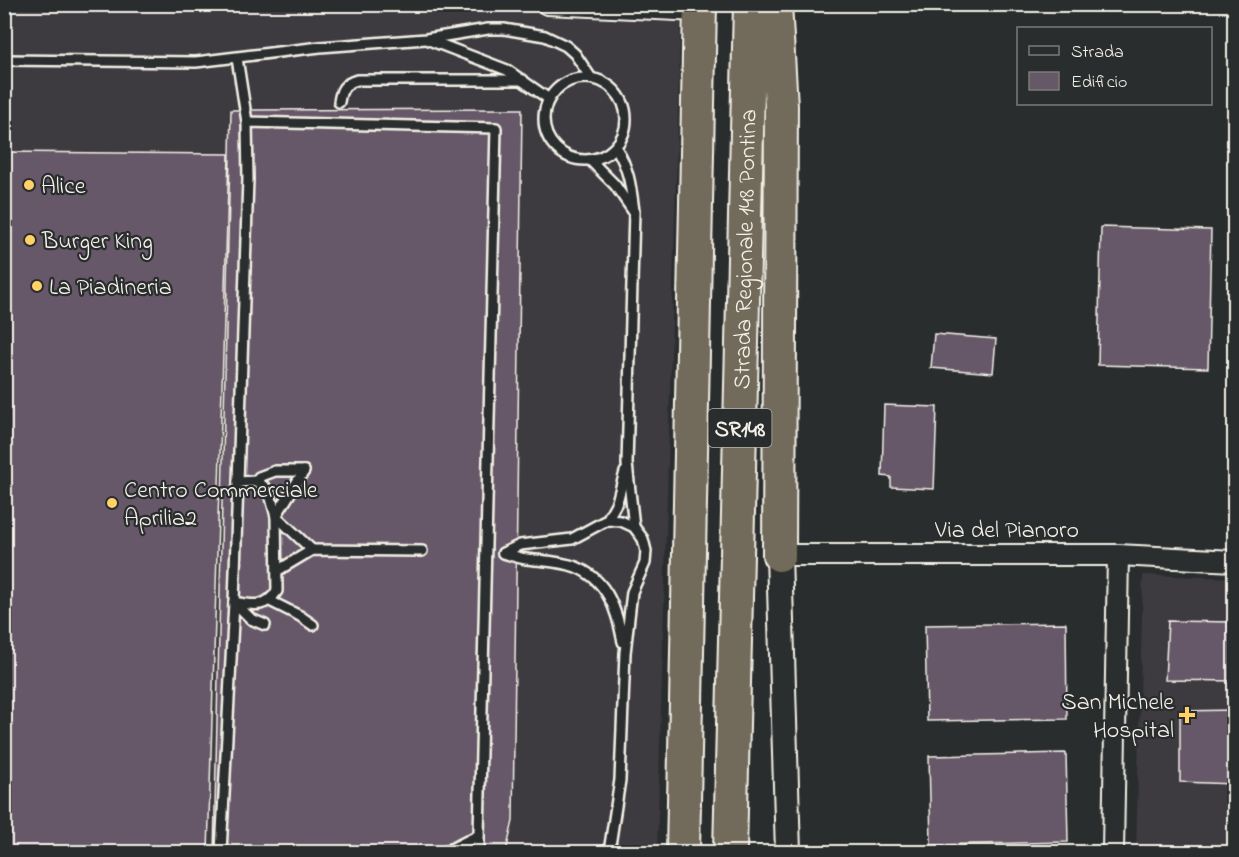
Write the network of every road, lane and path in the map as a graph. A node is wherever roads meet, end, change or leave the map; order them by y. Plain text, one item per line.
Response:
1 (547, 4) edge
2 (750, 4) edge
3 (775, 4) edge
4 (607, 6) edge
5 (699, 8) edge
6 (426, 39) junction
7 (237, 58) junction
8 (4, 60) edge
9 (591, 78) junction
10 (524, 80) junction
11 (549, 99) junction
12 (339, 102) dead end
13 (247, 123) junction
14 (616, 148) junction
15 (590, 160) junction
16 (634, 211) junction
17 (627, 464) junction
18 (257, 481) junction
19 (238, 482) junction
20 (276, 516) junction
21 (608, 520) junction
22 (634, 527) junction
23 (312, 550) junction
24 (422, 551) dead end
25 (779, 555) junction
26 (1118, 555) junction
27 (1234, 561) edge
28 (277, 572) junction
29 (270, 601) junction
30 (234, 602) junction
31 (266, 625) dead end
32 (313, 625) dead end
33 (625, 653) junction
34 (479, 835) junction
35 (220, 852) edge
36 (445, 852) edge
37 (479, 852) edge
38 (609, 852) edge
39 (683, 852) edge
40 (730, 852) edge
41 (788, 852) edge
42 (1113, 852) edge

1 - 4 street
2 - 40 highway, Strada Regionale 148 Pontina / SR148
3 - 25 highway
4 - 5 street
5 - 39 highway, Strada Regionale 148 Pontina / SR148
6 - 7 lane
6 - 9 lane
6 - 10 lane
7 - 8 lane
7 - 13 lane
9 - 11 lane
9 - 14 lane
10 - 11 lane
10 - 12 lane
11 - 15 lane
13 - 19 lane
13 - 34 lane
14 - 15 lane
14 - 16 lane
15 - 16 lane
16 - 17 lane
17 - 21 lane
17 - 22 lane
18 - 19 lane
18 - 20 lane
18 - 20 lane
19 - 30 lane
20 - 23 lane
20 - 28 lane
21 - 22 lane
21 - 33 lane
22 - 33 lane
23 - 24 lane
23 - 28 lane
25 - 26 street, Via del Pianoro
25 - 41 street
26 - 27 street, Via del Pianoro
26 - 42 street
28 - 29 lane
29 - 30 lane
29 - 32 lane
30 - 31 lane
30 - 35 lane
33 - 38 lane
34 - 36 lane
34 - 37 lane

